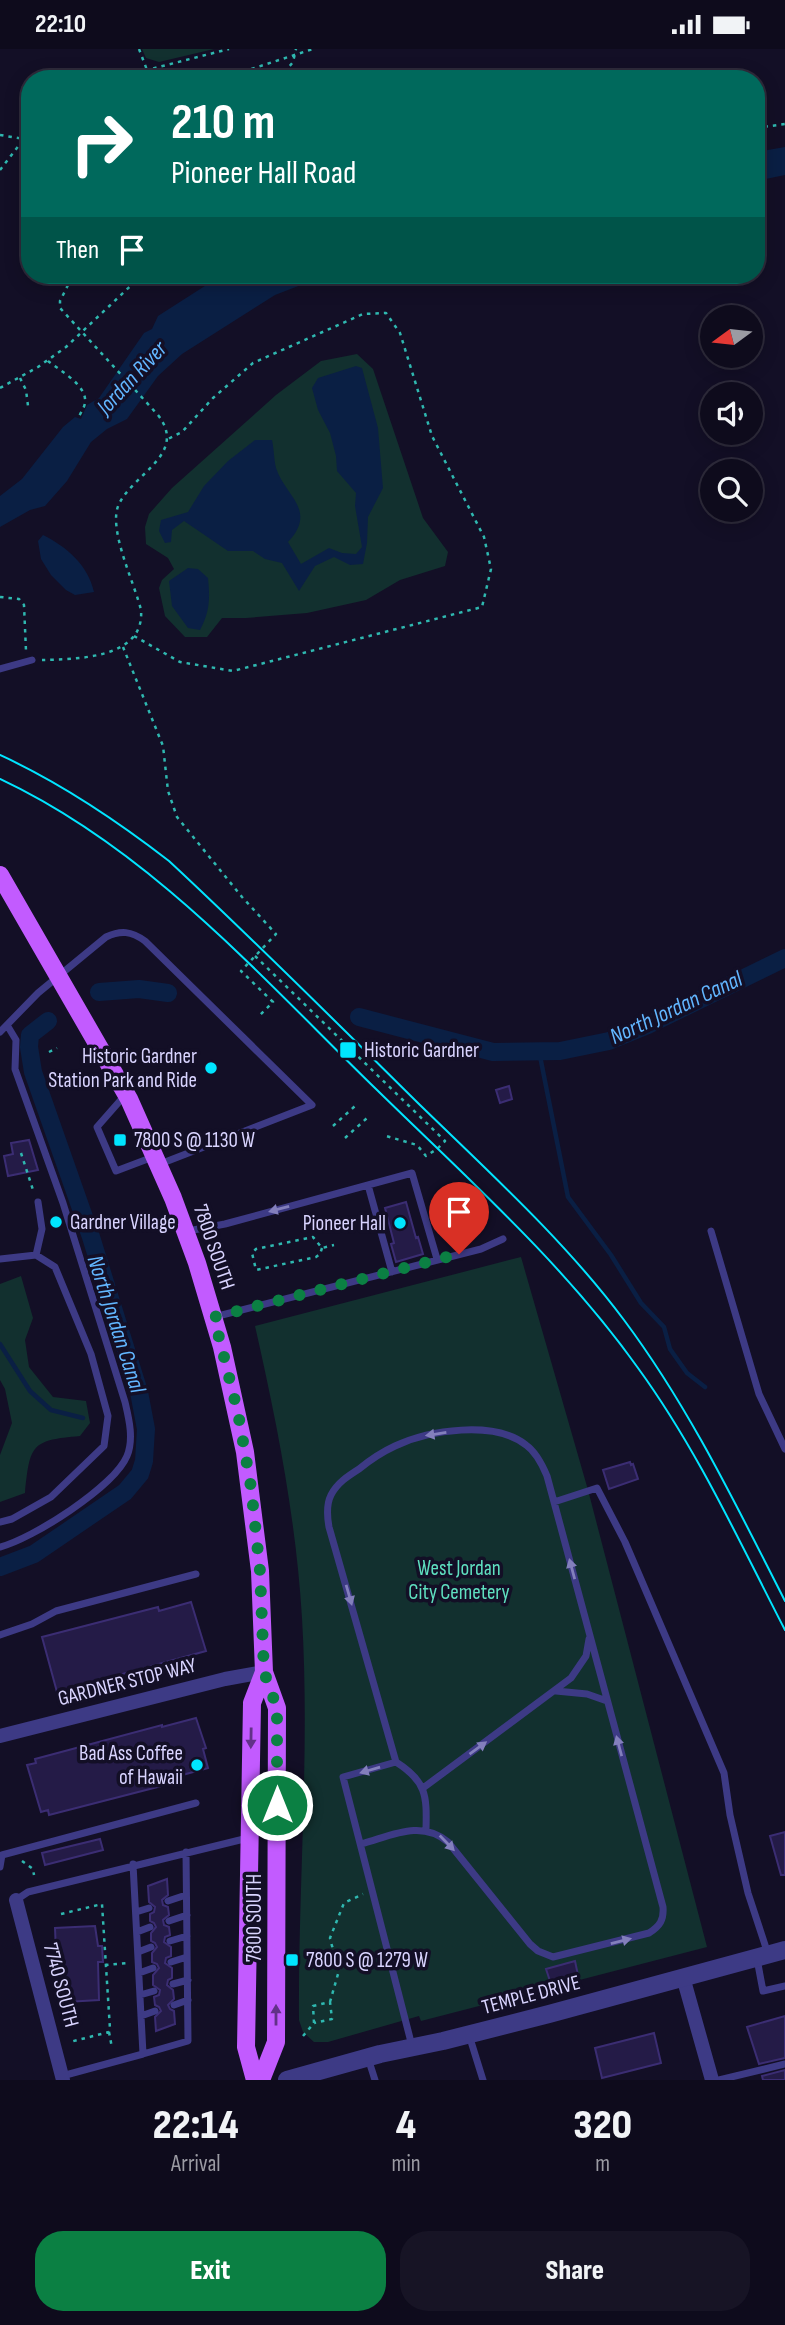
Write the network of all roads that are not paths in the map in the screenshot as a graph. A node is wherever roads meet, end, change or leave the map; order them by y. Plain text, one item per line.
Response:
1 (32, 660) road end
2 (0, 669) edge
3 (0, 875) edge
4 (59, 976) junction
5 (7, 1025) junction
6 (0, 1032) edge
7 (127, 1093) junction
8 (157, 1160) junction
9 (368, 1185) junction
10 (37, 1202) road end
11 (186, 1231) junction
12 (711, 1231) dead end
13 (503, 1239) dead end
14 (36, 1255) junction
15 (0, 1259) edge
16 (437, 1259) junction
17 (392, 1272) junction
18 (214, 1317) junction
19 (785, 1449) edge
20 (554, 1502) junction
21 (0, 1522) edge
22 (0, 1547) edge
23 (196, 1574) dead end
24 (0, 1635) edge
25 (590, 1635) junction
26 (264, 1672) junction
27 (556, 1691) junction
28 (607, 1701) junction
29 (0, 1736) edge
30 (396, 1762) junction
31 (423, 1788) junction
32 (196, 1803) dead end
33 (426, 1829) junction
34 (249, 1837) junction
35 (361, 1844) junction
36 (0, 1845) edge
37 (186, 1851) junction
38 (2, 1855) junction
39 (133, 1864) junction
40 (0, 1867) edge
41 (186, 1895) junction
42 (16, 1901) joint
43 (168, 1901) dead end
44 (149, 1907) dead end
45 (136, 1912) junction
46 (187, 1915) junction
47 (169, 1921) dead end
48 (150, 1927) dead end
49 (137, 1932) junction
50 (187, 1936) junction
51 (170, 1941) dead end
52 (151, 1947) dead end
53 (138, 1952) junction
54 (770, 1954) edge
55 (187, 1957) junction
56 (172, 1962) dead end
57 (153, 1968) dead end
58 (139, 1973) junction
59 (683, 1977) junction
60 (188, 1980) junction
61 (173, 1984) dead end
62 (785, 1986) edge
63 (154, 1991) dead end
64 (140, 1996) junction
65 (188, 2000) junction
66 (174, 2005) dead end
67 (155, 2011) dead end
68 (141, 2016) junction
69 (470, 2035) junction
70 (412, 2047) junction
71 (143, 2054) junction
72 (368, 2057) junction
73 (785, 2064) edge
74 (63, 2078) edge
75 (255, 2080) edge
76 (261, 2080) edge
77 (287, 2080) edge
78 (375, 2080) edge
79 (483, 2080) edge
80 (712, 2080) edge
81 (719, 2080) edge

1 - 2 lane
3 - 4 main road, 7800 SOUTH
4 - 5 lane
4 - 7 main road, 7800 SOUTH
4 - 8 lane
5 - 6 lane
5 - 22 lane
7 - 8 main road, 7800 SOUTH
7 - 8 lane
8 - 11 main road, 7800 SOUTH
9 -> 11 lane
9 - 16 lane
9 - 17 lane
10 - 14 lane
11 - 18 main road, 7800 SOUTH
12 - 19 lane
13 - 16 lane
14 - 15 lane
14 - 21 lane
16 - 17 lane
17 - 18 lane
18 - 26 main road, 7800 SOUTH
25 -> 20 lane
20 -> 30 lane
20 - 54 lane
23 - 24 lane
25 - 27 lane
25 - 28 lane
26 - 29 street, GARDNER STOP WAY
26 -> 34 main road, 7800 SOUTH
76 -> 26 main road, 7800 SOUTH
27 - 28 lane
31 -> 27 lane
33 -> 28 lane
30 - 31 lane
30 -> 35 lane
31 - 33 lane
32 - 38 lane
33 - 35 lane
34 - 37 lane
34 - 75 main road, 7800 SOUTH
35 - 70 lane
36 - 38 lane
37 - 39 lane
37 - 41 lane
38 - 40 lane
39 - 42 lane
39 - 45 lane
41 - 43 lane
41 - 46 lane
42 - 74 street, 7740 SOUTH
44 - 45 lane
45 - 49 lane
46 - 47 lane
46 - 50 lane
48 - 49 lane
49 - 53 lane
50 - 51 lane
50 - 55 lane
52 - 53 lane
53 - 58 lane
54 - 59 street, TEMPLE DRIVE
54 - 62 lane
55 - 56 lane
55 - 60 lane
57 - 58 lane
58 - 64 lane
59 - 69 street, TEMPLE DRIVE
59 - 80 street
60 - 61 lane
60 - 65 lane
63 - 64 lane
64 - 68 lane
65 - 66 lane
65 - 71 lane
67 - 68 lane
68 - 71 lane
69 - 70 street, TEMPLE DRIVE
69 - 79 lane
70 - 72 street, TEMPLE DRIVE
71 - 74 lane
72 - 77 street, TEMPLE DRIVE
72 - 78 lane
73 - 81 lane

